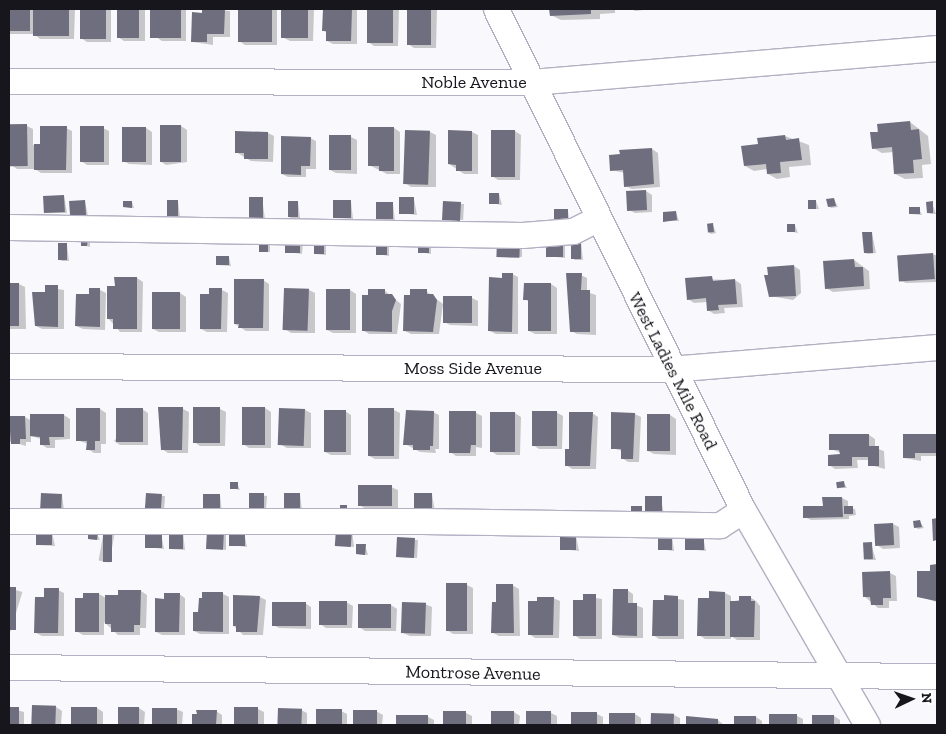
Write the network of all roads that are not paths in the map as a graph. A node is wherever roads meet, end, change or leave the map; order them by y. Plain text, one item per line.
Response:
1 (496, 9) edge
2 (937, 48) edge
3 (9, 81) edge
4 (532, 82) junction
5 (598, 218) junction
6 (9, 227) edge
7 (937, 347) edge
8 (9, 366) edge
9 (670, 369) junction
10 (743, 510) junction
11 (9, 521) edge
12 (9, 667) edge
13 (937, 676) edge
14 (837, 677) junction
15 (867, 725) edge

1 - 4 street, West Ladies Mile Road
2 - 4 street, Noble Avenue
3 - 4 street, Noble Avenue
4 - 5 street, West Ladies Mile Road
5 - 6 street
5 - 9 street, West Ladies Mile Road
7 - 9 street, Moss Side Avenue
8 - 9 street, Moss Side Avenue
9 - 10 street, West Ladies Mile Road
10 - 11 street
10 - 14 street, West Ladies Mile Road
12 - 14 street, Montrose Avenue
13 - 14 street, Montrose Avenue
14 - 15 street, West Ladies Mile Road

